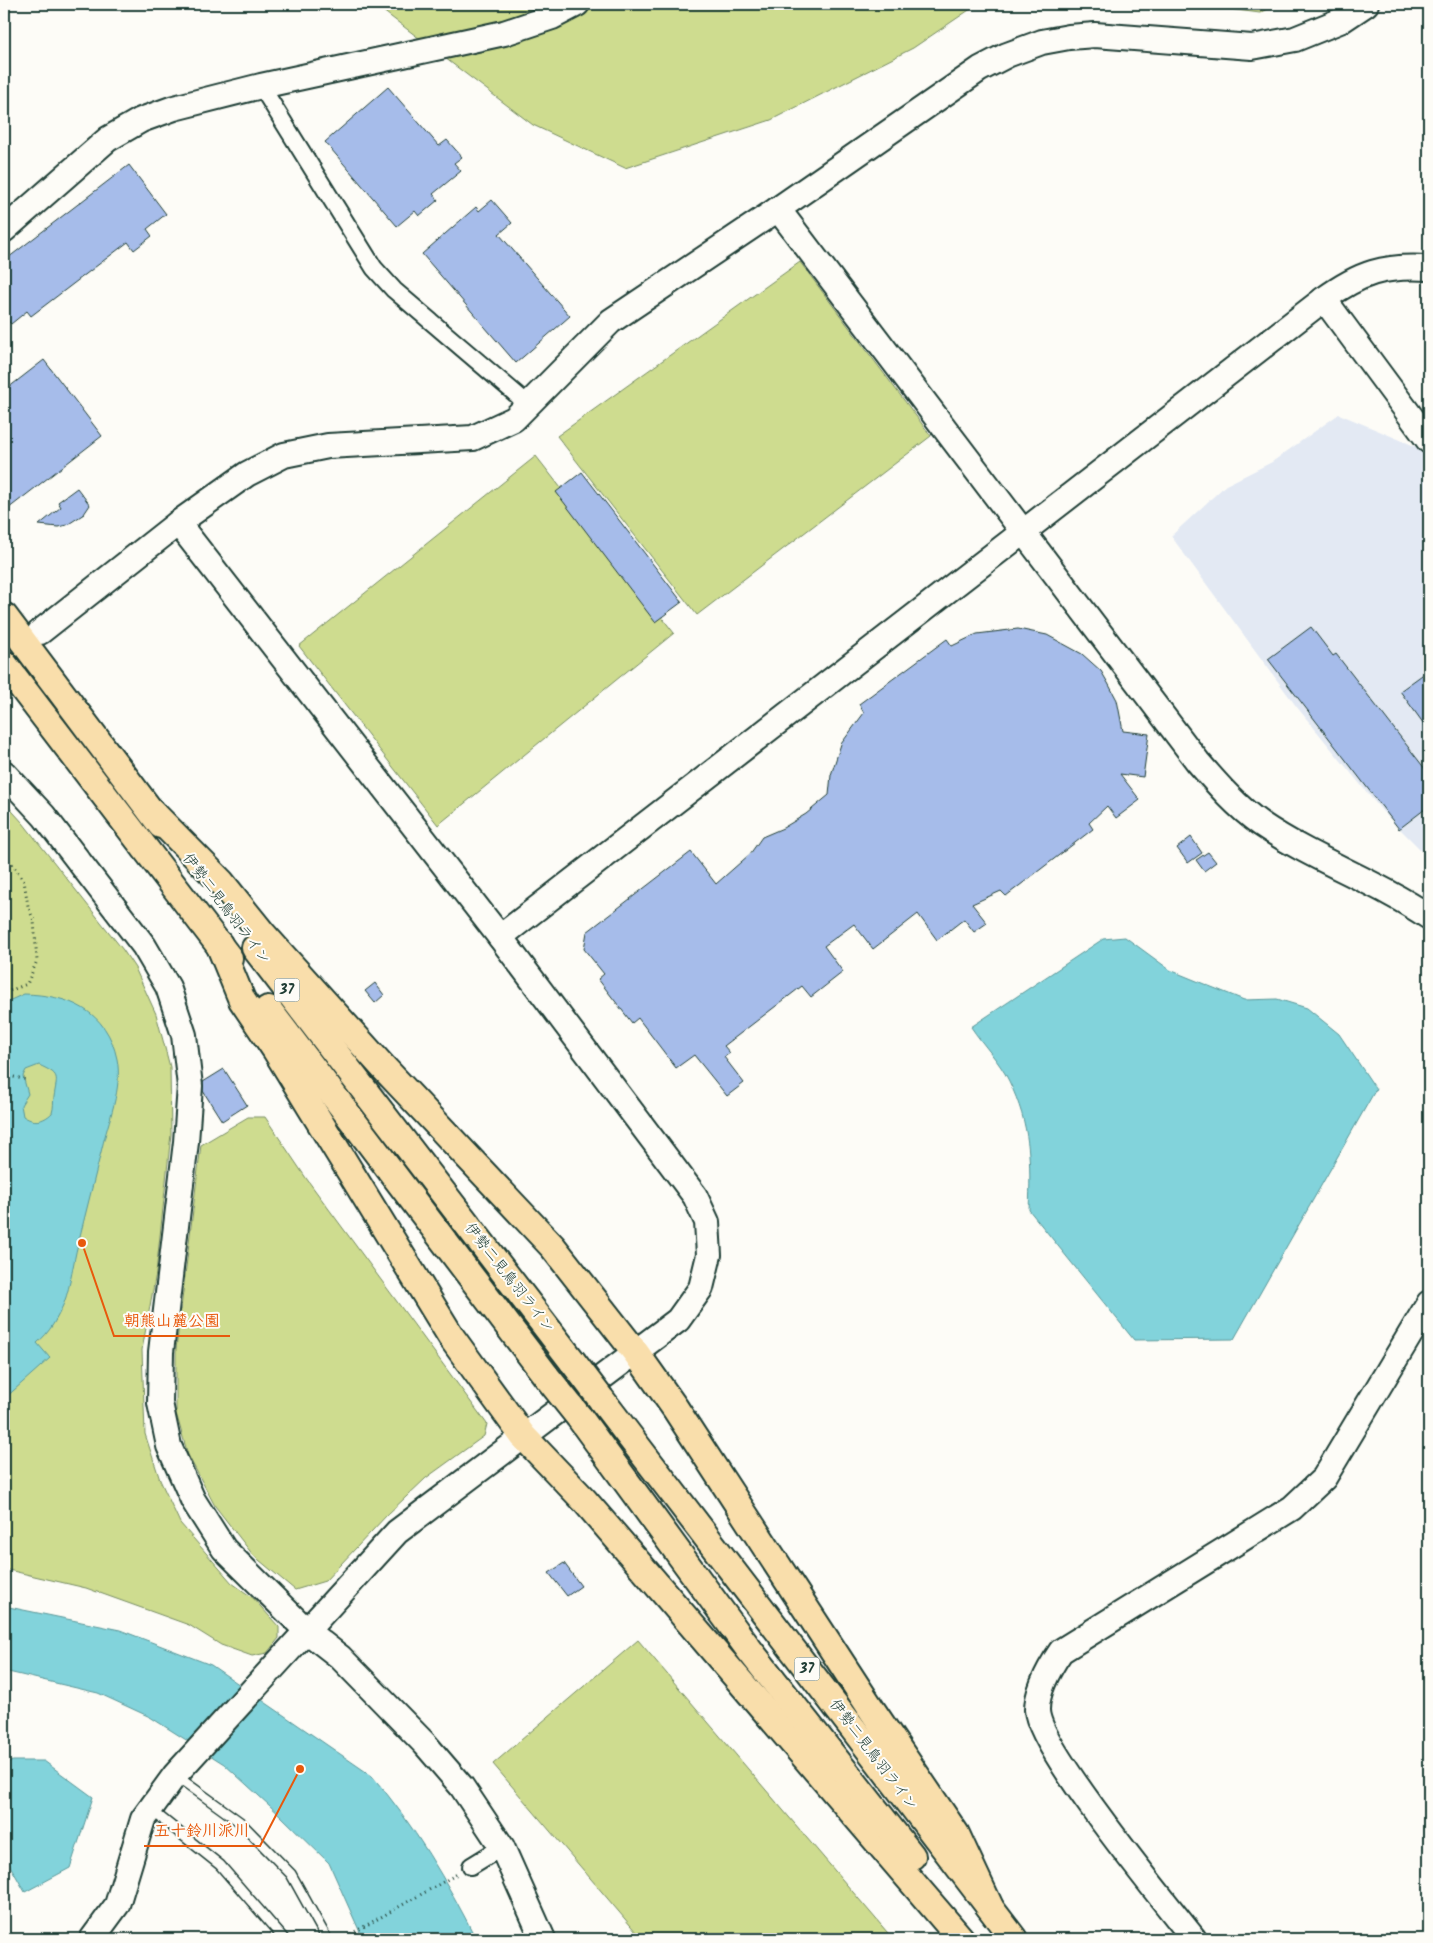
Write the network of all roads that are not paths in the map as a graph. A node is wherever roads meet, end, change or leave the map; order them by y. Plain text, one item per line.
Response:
1 (577, 4) edge
2 (1366, 4) edge
3 (261, 86) junction
4 (778, 209) junction
5 (4, 230) edge
6 (1429, 268) edge
7 (1324, 300) junction
8 (530, 406) junction
9 (1429, 441) edge
10 (178, 524) junction
11 (1022, 532) junction
12 (4, 616) edge
13 (40, 632) dead end
14 (4, 664) edge
15 (4, 773) edge
16 (151, 811) junction
17 (1429, 917) edge
18 (500, 937) junction
19 (219, 944) junction
20 (1429, 1302) edge
21 (636, 1353) junction
22 (522, 1436) junction
23 (308, 1632) junction
24 (175, 1775) junction
25 (150, 1809) junction
26 (502, 1847) junction
27 (471, 1866) road end
28 (990, 1907) junction
29 (92, 1939) edge
30 (284, 1939) edge
31 (328, 1939) edge
32 (543, 1939) edge
33 (961, 1939) edge
34 (978, 1939) edge
35 (1014, 1939) edge
36 (1194, 1939) edge

1 - 3 street
2 - 4 street
3 - 5 street
3 - 8 street
4 - 8 street
4 - 11 street
6 - 7 street
7 - 9 street
7 - 11 street
8 - 10 street
10 - 13 street
10 - 18 street
11 - 17 street
11 - 18 street
12 - 16 main road, 伊勢二見鳥羽ライン / 37
14 - 19 main road, 伊勢二見鳥羽ライン / 37
15 - 23 street
16 - 21 main road
16 - 28 main road, 伊勢二見鳥羽ライン / 37, bridge
18 - 21 street
19 - 22 main road
19 - 34 main road, 伊勢二見鳥羽ライン / 37, bridge
20 - 36 street
21 - 22 street
21 - 28 main road
22 - 23 street
22 - 33 main road
23 - 24 street
23 - 26 street
24 - 25 street
24 - 31 lane
25 - 29 street
25 - 30 lane
26 - 27 street
26 - 32 street
28 - 35 main road, 伊勢二見鳥羽ライン / 37

